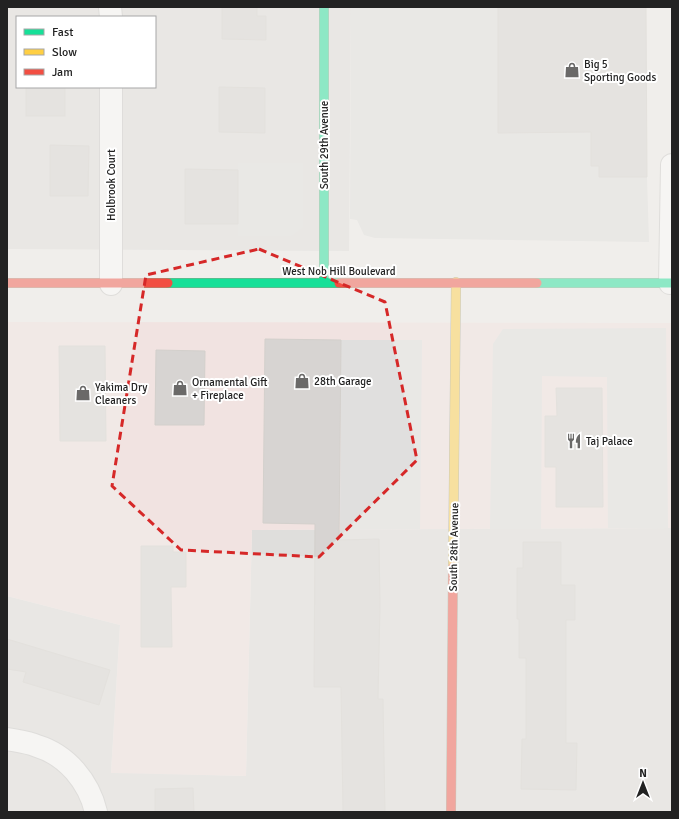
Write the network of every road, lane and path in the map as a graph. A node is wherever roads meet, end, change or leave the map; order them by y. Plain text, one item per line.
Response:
1 (324, 7) edge
2 (111, 88) edge
3 (672, 165) edge
4 (324, 282) junction
5 (456, 282) junction
6 (7, 283) edge
7 (671, 283) edge
8 (111, 284) junction
9 (7, 739) edge
10 (96, 812) edge
11 (451, 812) edge

1 - 4 street, South 29th Avenue
2 - 8 street, Holbrook Court
3 - 7 street
4 - 5 street, West Nob Hill Boulevard
4 - 8 street, West Nob Hill Boulevard
5 - 7 street, West Nob Hill Boulevard
5 - 11 street, South 28th Avenue
6 - 8 street, West Nob Hill Boulevard
9 - 10 street

